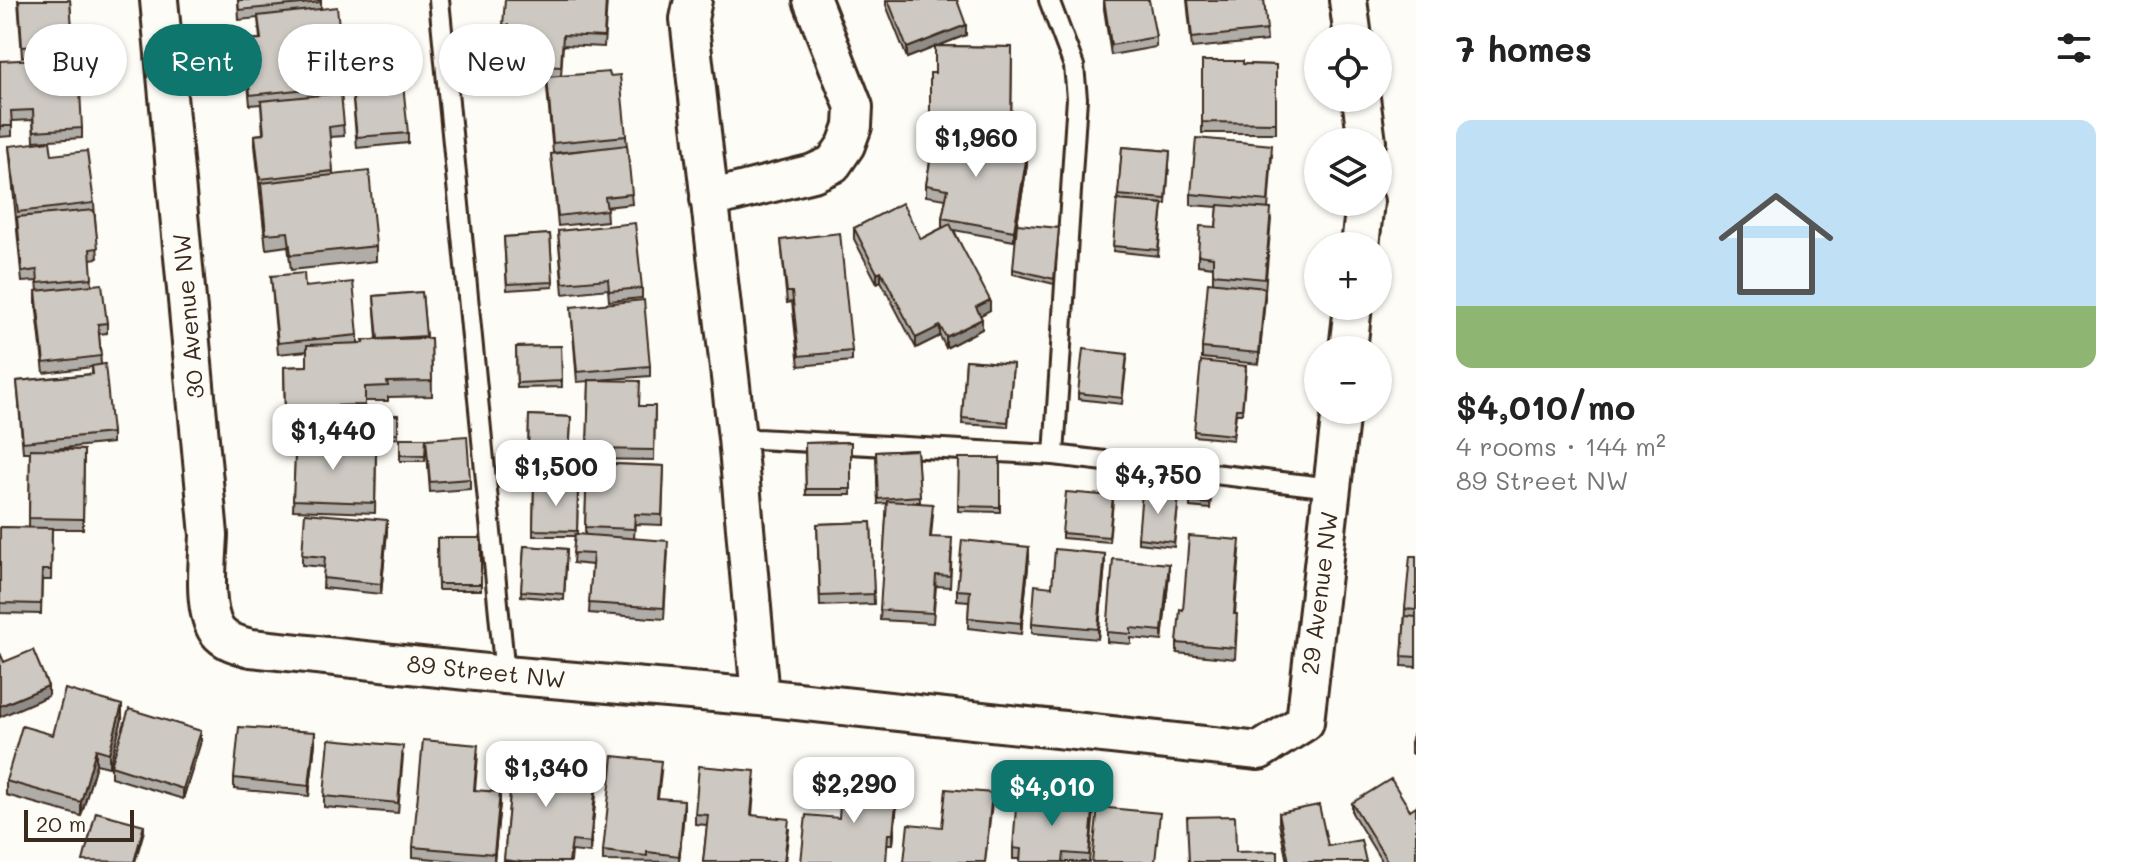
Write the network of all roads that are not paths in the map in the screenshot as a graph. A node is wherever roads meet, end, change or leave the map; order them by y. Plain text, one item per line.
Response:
1 (159, 0) edge
2 (439, 0) edge
3 (693, 0) edge
4 (812, 0) edge
5 (1049, 0) edge
6 (1348, 0) edge
7 (1351, 24) edge
8 (709, 199) junction
9 (1339, 424) edge
10 (737, 438) junction
11 (1054, 455) junction
12 (1332, 488) junction
13 (217, 631) joint
14 (505, 675) junction
15 (760, 697) junction
16 (1259, 751) joint

1 - 13 street, 30 Avenue NW
2 - 14 lane
3 - 8 street
4 - 8 street
5 - 11 lane
6 - 7 street
8 - 10 street
9 - 12 street, 29 Avenue NW
10 - 11 lane
10 - 15 street
11 - 12 lane
12 - 16 street, 29 Avenue NW
13 - 14 street, 89 Street NW
14 - 15 street, 89 Street NW
15 - 16 street, 89 Street NW

